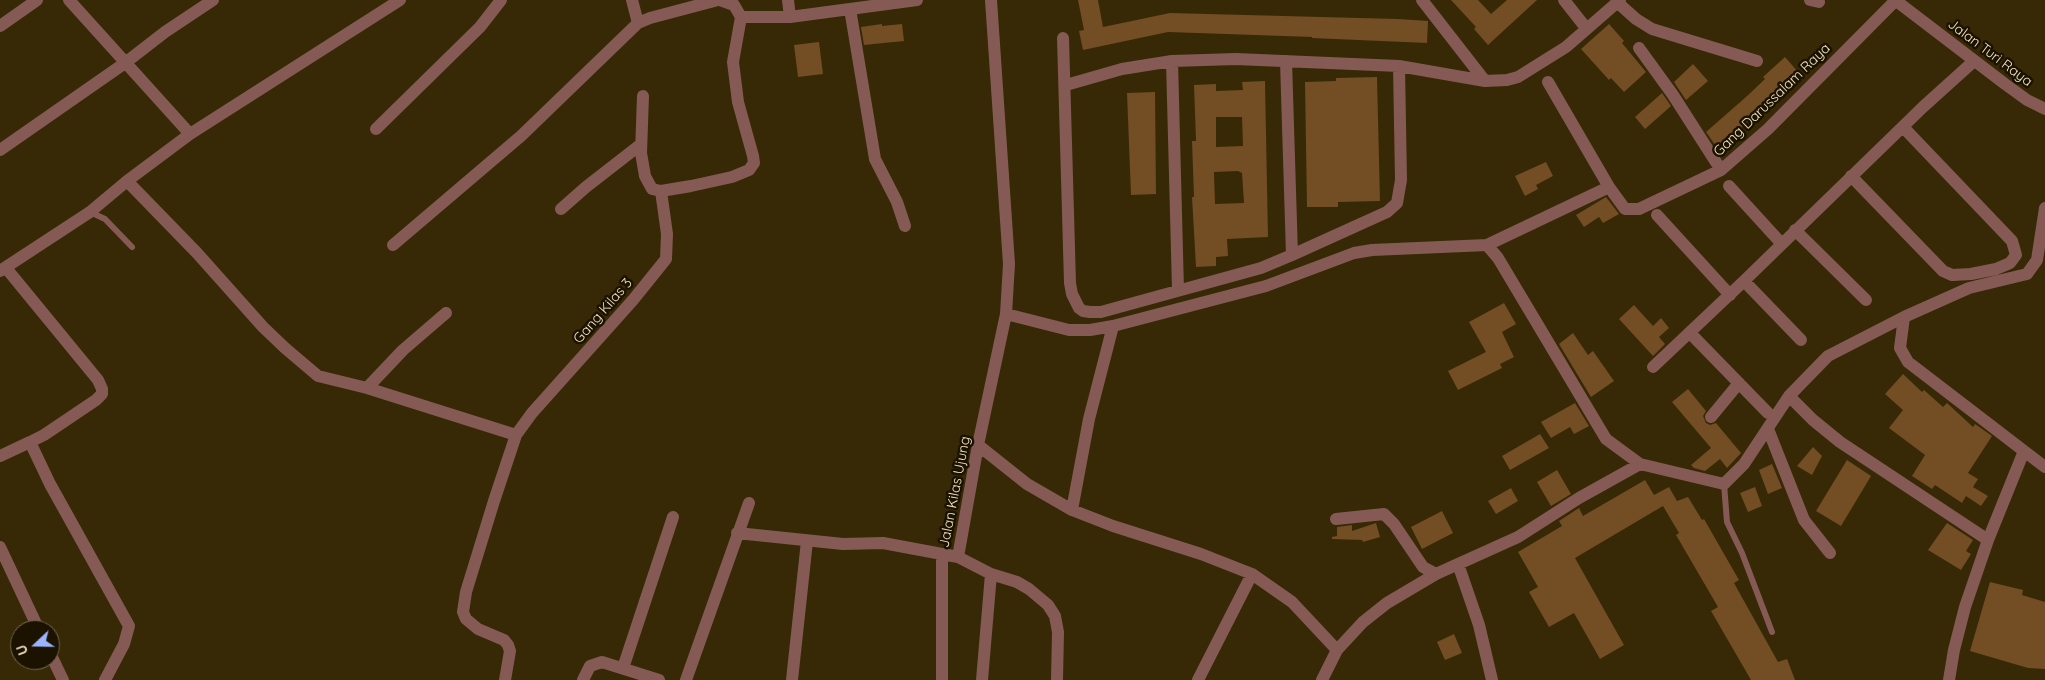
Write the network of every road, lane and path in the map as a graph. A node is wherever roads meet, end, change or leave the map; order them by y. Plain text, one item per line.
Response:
1 (37, 0) edge
2 (70, 0) edge
3 (213, 0) edge
4 (400, 0) edge
5 (632, 0) edge
6 (719, 0) edge
7 (788, 0) edge
8 (916, 0) edge
9 (991, 0) edge
10 (1422, 0) edge
11 (1564, 0) edge
12 (1896, 0) edge
13 (498, 1) edge
14 (1619, 1) edge
15 (868, 3) edge
16 (850, 9) junction
17 (790, 17) junction
18 (741, 18) junction
19 (638, 23) junction
20 (0, 26) edge
21 (1586, 28) junction
22 (1063, 38) dead end
23 (1639, 48) dead end
24 (1286, 60) junction
25 (1172, 61) junction
26 (1757, 61) dead end
27 (1974, 61) junction
28 (125, 62) junction
29 (1399, 66) junction
30 (1485, 81) junction
31 (1548, 82) dead end
32 (1066, 85) junction
33 (643, 96) dead end
34 (2045, 109) edge
35 (1903, 127) junction
36 (376, 129) dead end
37 (190, 134) junction
38 (640, 146) junction
39 (0, 150) edge
40 (1721, 170) junction
41 (1851, 176) junction
42 (127, 181) junction
43 (1729, 186) dead end
44 (1609, 187) junction
45 (661, 191) junction
46 (2045, 208) edge
47 (561, 209) dead end
48 (90, 212) junction
49 (1657, 215) dead end
50 (905, 226) dead end
51 (1795, 230) junction
52 (1781, 243) junction
53 (393, 245) dead end
54 (1487, 245) junction
55 (132, 247) dead end
56 (1292, 255) junction
57 (3, 270) edge
58 (1744, 281) junction
59 (1178, 290) junction
60 (1730, 295) junction
61 (1866, 300) dead end
62 (446, 313) dead end
63 (1006, 314) junction
64 (1904, 317) junction
65 (1113, 326) junction
66 (1690, 333) junction
67 (1801, 340) dead end
68 (1653, 367) dead end
69 (1739, 383) junction
70 (367, 388) junction
71 (1789, 396) junction
72 (1768, 413) dead end
73 (1711, 417) dead end
74 (1768, 429) junction
75 (516, 435) junction
76 (30, 442) junction
77 (978, 445) junction
78 (2024, 451) junction
79 (0, 456) edge
80 (1640, 464) junction
81 (2045, 467) edge
82 (1724, 484) junction
83 (749, 503) dead end
84 (1072, 510) junction
85 (673, 516) dead end
86 (1336, 519) dead end
87 (737, 533) junction
88 (1988, 540) junction
89 (807, 541) junction
90 (0, 547) edge
91 (1830, 553) dead end
92 (942, 555) junction
93 (958, 557) junction
94 (1458, 564) junction
95 (990, 574) junction
96 (1252, 574) junction
97 (1436, 574) junction
98 (34, 620) edge
99 (1772, 632) dead end
100 (1337, 650) junction
101 (623, 668) junction
102 (105, 680) edge
103 (505, 680) edge
104 (583, 680) edge
105 (659, 680) edge
106 (686, 680) edge
107 (792, 680) edge
108 (942, 680) edge
109 (982, 680) edge
110 (1057, 680) edge
111 (1198, 680) edge
112 (1322, 680) edge
113 (1492, 680) edge
114 (1949, 680) edge

1 - 20 street
2 - 28 street
3 - 28 street
4 - 37 street
5 - 19 street
6 - 18 street
6 - 19 street
7 - 17 street
8 - 15 street
9 - 63 street, Jalan Kilas Ujung
10 - 30 street
11 - 21 street
12 - 27 street, Jalan Turi Raya
12 - 40 street, Gang Darussalam Raya
13 - 36 street
14 - 21 street
14 - 26 street
15 - 16 street
16 - 17 street
16 - 50 street
17 - 18 street
18 - 45 street
19 - 53 street
21 - 30 street
22 - 32 street
23 - 40 street
24 - 25 street
24 - 29 street
24 - 56 street
25 - 32 street
25 - 59 street
27 - 34 street, Jalan Turi Raya
27 - 35 street
28 - 37 street
28 - 39 street
29 - 30 street
29 - 56 street
31 - 44 street, Gang Darussalam Raya
32 - 59 street
33 - 38 street
35 - 41 street
35 - 41 street
37 - 42 street
38 - 45 street
38 - 47 street
40 - 44 street, Gang Darussalam Raya
41 - 51 street
42 - 48 street
42 - 70 street
43 - 52 street
44 - 54 street
45 - 75 street, Gang Kilas 3
46 - 64 street
48 - 55 lane
48 - 57 street
49 - 60 street
51 - 52 street
51 - 61 street
52 - 58 street
54 - 65 street
54 - 80 street
56 - 59 street
57 - 76 street
58 - 60 street
58 - 67 street
60 - 66 street
62 - 70 street
63 - 65 street
63 - 77 street, Jalan Kilas Ujung
64 - 71 street
64 - 78 street
65 - 84 street
66 - 68 street
66 - 69 street
69 - 72 street
69 - 73 street
70 - 75 street
71 - 74 street
71 - 88 street
74 - 82 street
74 - 91 street
75 - 103 street, Gang Kilas 3
76 - 79 street
76 - 102 street
77 - 84 street
77 - 93 street, Jalan Kilas Ujung
78 - 81 street
78 - 88 street
80 - 82 street
80 - 94 street
82 - 99 lane
83 - 87 street
84 - 96 street
85 - 101 street
86 - 97 street
87 - 89 street
87 - 106 street
88 - 114 street
89 - 92 street
89 - 107 street
90 - 98 street
92 - 93 street
92 - 108 street
93 - 95 street, Jalan Kilas Ujung
94 - 97 street
94 - 113 street
95 - 109 street
95 - 110 street, Jalan Kilas Ujung
96 - 100 street
96 - 111 street
97 - 100 street
100 - 112 street
101 - 104 street
101 - 105 street

